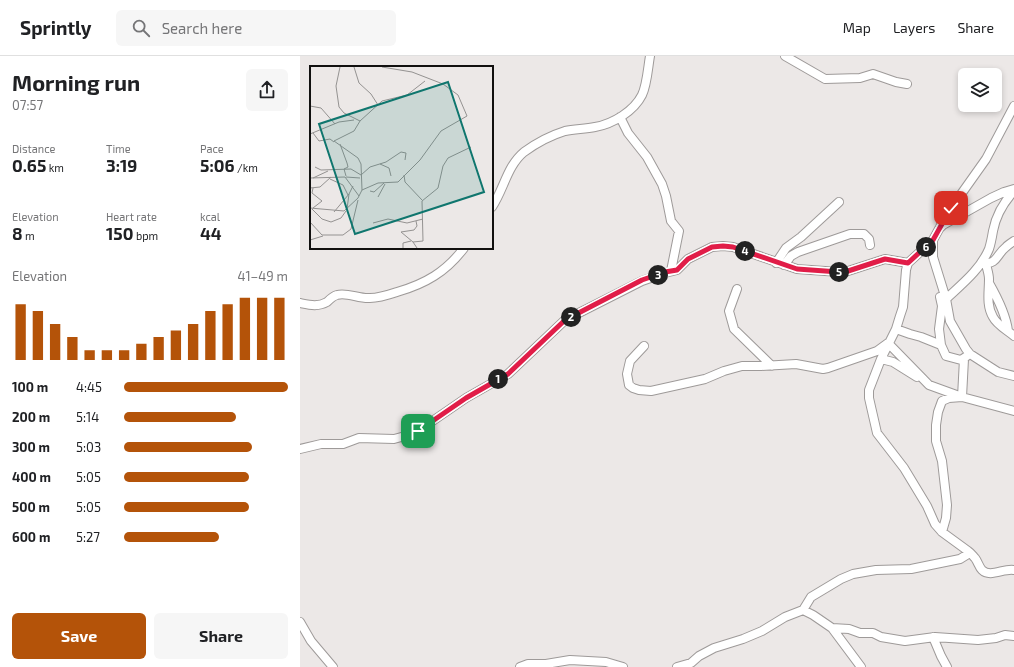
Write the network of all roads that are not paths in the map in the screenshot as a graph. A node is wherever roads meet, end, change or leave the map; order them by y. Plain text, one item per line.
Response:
1 (650, 56) edge
2 (786, 56) edge
3 (907, 84) dead end
4 (1014, 106) edge
5 (620, 117) junction
6 (1014, 190) edge
7 (839, 202) dead end
8 (493, 205) edge
9 (939, 229) junction
10 (933, 240) junction
11 (1014, 241) edge
12 (870, 245) dead end
13 (463, 249) edge
14 (776, 263) junction
15 (908, 263) junction
16 (983, 264) junction
17 (784, 265) junction
18 (671, 271) junction
19 (939, 279) junction
20 (989, 283) junction
21 (737, 289) dead end
22 (946, 300) junction
23 (300, 303) edge
24 (896, 329) junction
25 (1011, 334) edge
26 (888, 343) junction
27 (644, 346) dead end
28 (941, 346) junction
29 (967, 357) junction
30 (881, 359) junction
31 (772, 366) junction
32 (1014, 376) edge
33 (929, 385) junction
34 (962, 397) junction
35 (1014, 412) edge
36 (300, 449) edge
37 (942, 532) junction
38 (968, 551) junction
39 (1014, 570) edge
40 (803, 610) junction
41 (300, 622) edge
42 (832, 628) junction
43 (1014, 636) edge
44 (933, 637) junction
45 (691, 665) edge
46 (333, 667) edge
47 (520, 667) edge
48 (622, 667) edge
49 (677, 667) edge
50 (861, 667) edge
51 (947, 667) edge

1 - 5 street
2 - 3 street
4 - 9 street
5 - 8 street
5 - 18 street
6 - 9 street
6 - 16 street
7 - 14 street
9 - 10 street
10 - 15 street
10 - 19 street
11 - 16 street
12 - 17 street
13 - 23 street
14 - 17 street
14 - 18 street
15 - 17 street
15 - 24 street
16 - 20 street
16 - 22 street
18 - 36 street
19 - 22 street
19 - 28 street
20 - 25 street
20 - 25 street
21 - 31 street
22 - 29 street
24 - 26 street
24 - 28 street
26 - 30 street
26 - 31 street
26 - 33 street
27 - 31 street
28 - 29 street
29 - 32 street
29 - 34 street
30 - 33 street
30 - 37 street
33 - 34 street
34 - 35 street
34 - 37 street
37 - 38 street
38 - 39 street
38 - 40 street
40 - 42 street
40 - 45 street
41 - 46 street
42 - 44 street
42 - 50 street
43 - 44 street
44 - 51 street
45 - 49 street
47 - 48 street

